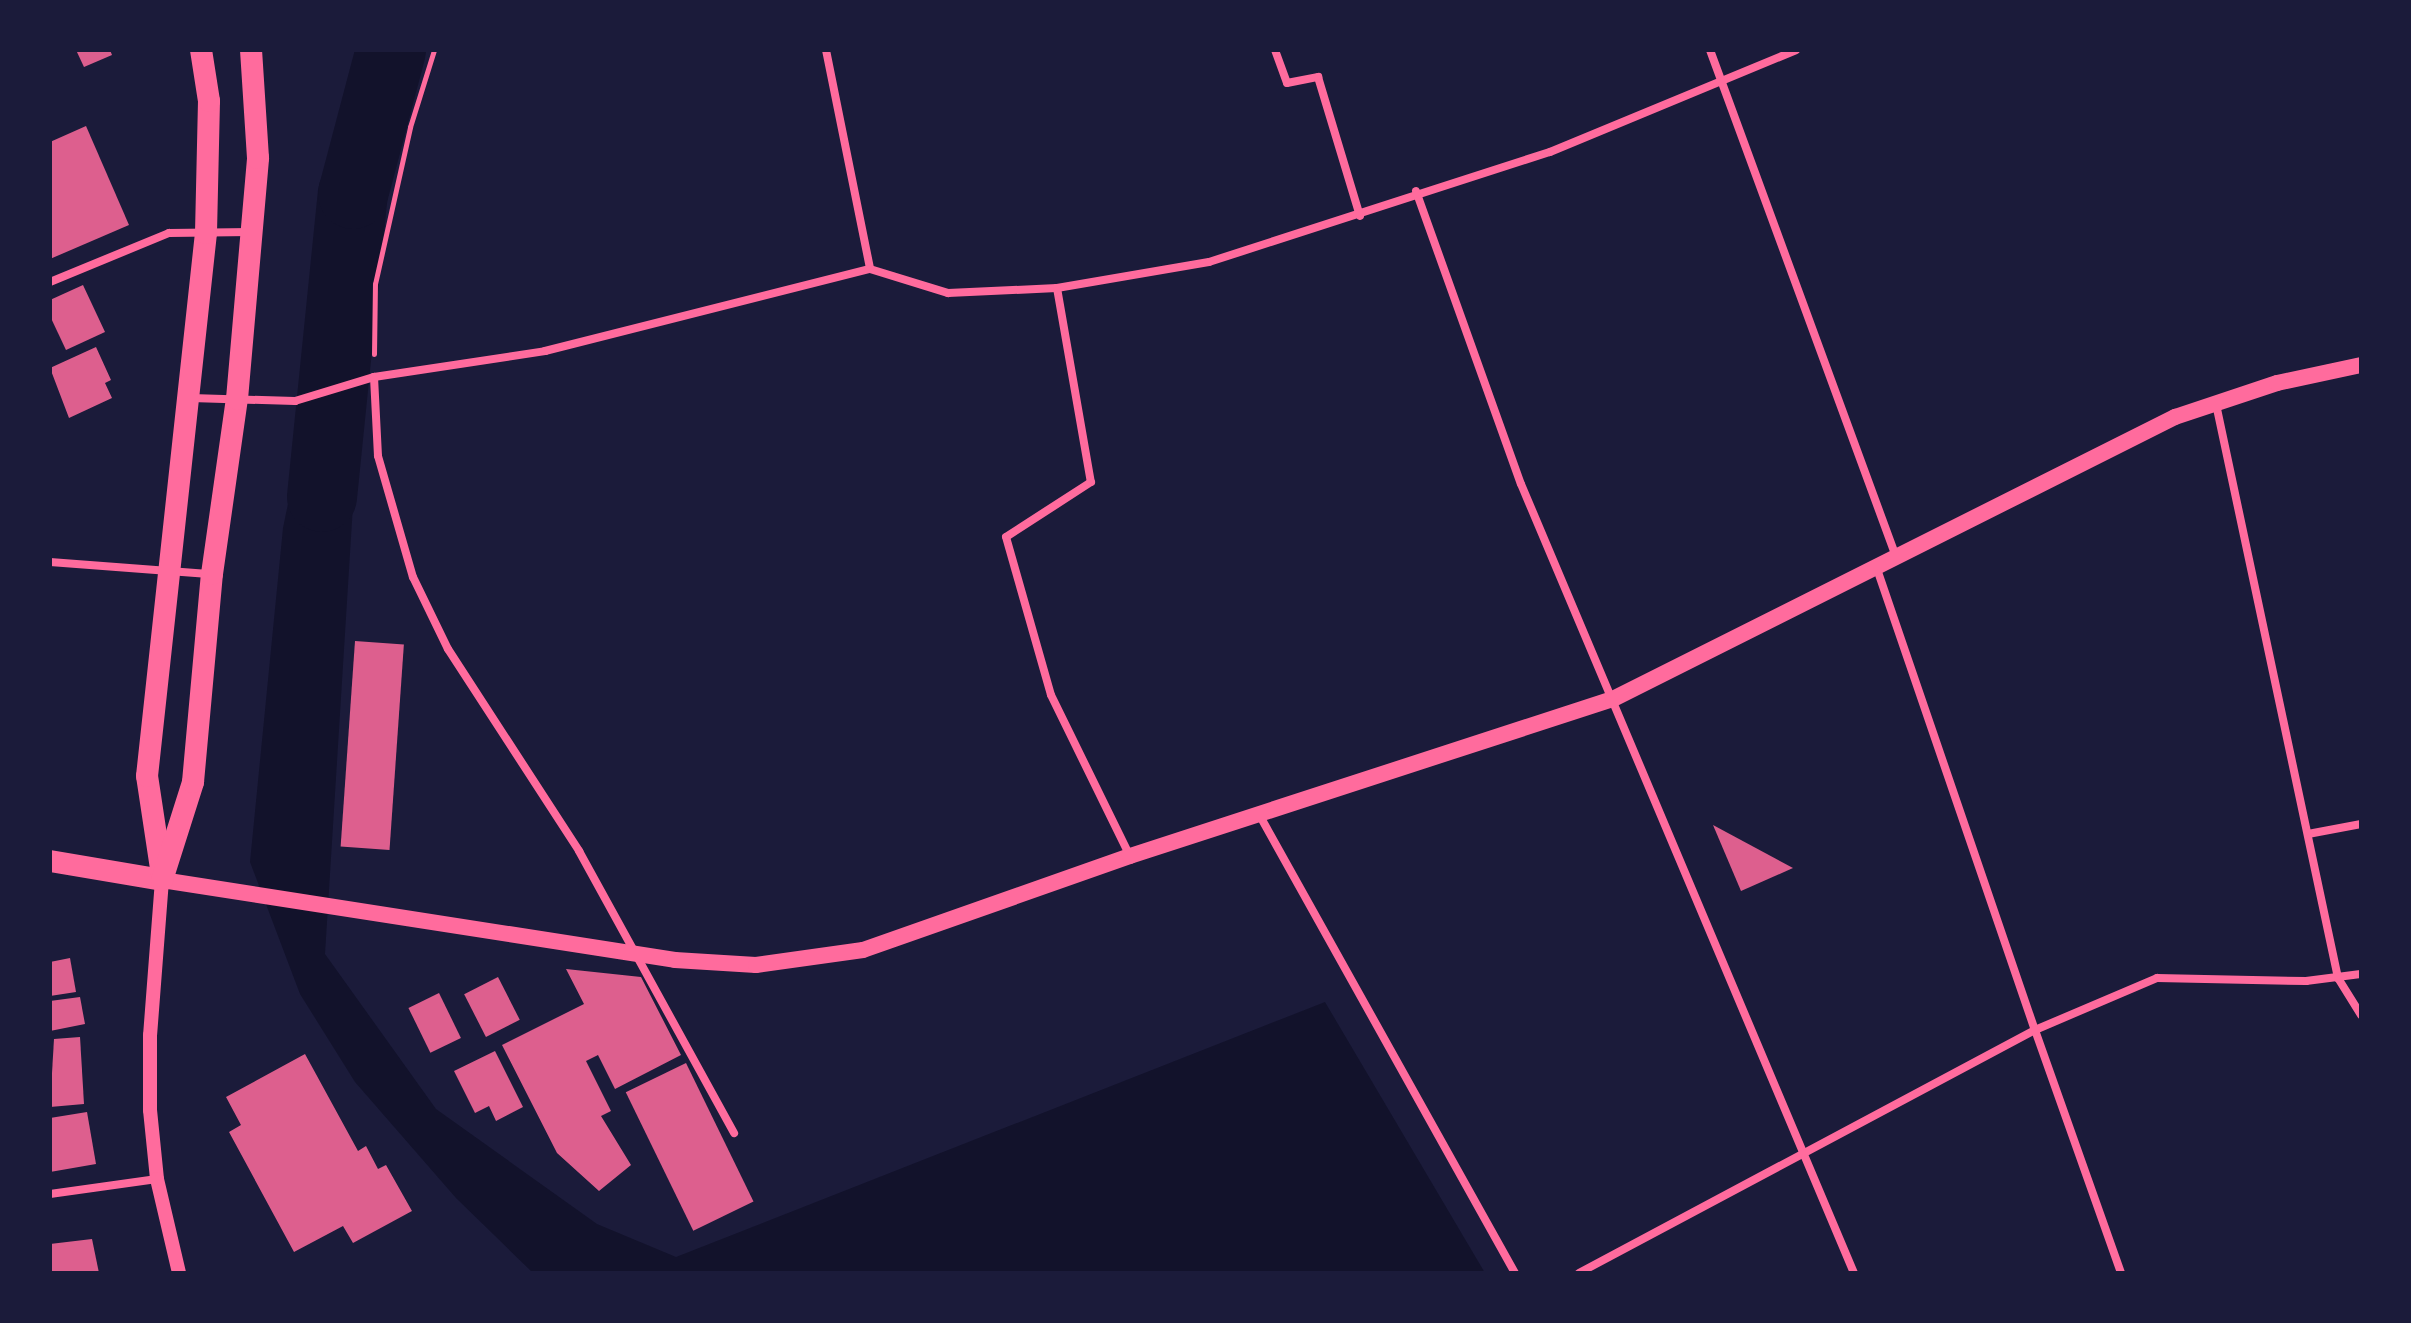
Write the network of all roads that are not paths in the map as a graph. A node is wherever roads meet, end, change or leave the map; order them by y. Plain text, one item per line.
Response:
1 (201, 50) edge
2 (251, 50) edge
3 (826, 50) edge
4 (1275, 50) edge
5 (1710, 50) edge
6 (1796, 50) edge
7 (1723, 84) junction
8 (1416, 191) junction
9 (1360, 216) junction
10 (252, 232) junction
11 (206, 233) junction
12 (870, 269) junction
13 (50, 282) edge
14 (1057, 288) junction
15 (2361, 365) edge
16 (374, 377) junction
17 (186, 397) junction
18 (237, 399) junction
19 (2216, 403) junction
20 (1895, 554) junction
21 (50, 562) edge
22 (1876, 564) junction
23 (166, 573) junction
24 (212, 574) junction
25 (1613, 699) junction
26 (1260, 816) junction
27 (2361, 824) edge
28 (2308, 834) junction
29 (1130, 856) junction
30 (50, 861) edge
31 (162, 880) junction
32 (638, 954) junction
33 (2361, 974) edge
34 (2338, 978) junction
35 (2361, 1015) edge
36 (2035, 1030) junction
37 (734, 1133) dead end
38 (1799, 1151) junction
39 (157, 1179) junction
40 (50, 1194) edge
41 (179, 1273) edge
42 (1515, 1273) edge
43 (1579, 1273) edge
44 (1854, 1273) edge
45 (2121, 1273) edge

1 - 11 highway
2 - 10 highway
3 - 12 street
4 - 9 street
5 - 7 street
6 - 7 street
7 - 8 street
7 - 20 street
8 - 9 street
8 - 25 street
9 - 14 street
10 - 11 street
10 - 18 highway
11 - 13 street
11 - 17 highway
12 - 14 street
12 - 16 street
14 - 29 street
15 - 19 main road
16 - 18 street
16 - 32 street
17 - 18 street
17 - 23 highway
18 - 24 highway
19 - 20 main road
19 - 28 street
20 - 22 main road
21 - 23 street
22 - 25 main road
22 - 36 street
23 - 24 street
23 - 31 highway
24 - 31 highway
25 - 26 main road
25 - 38 street
26 - 29 main road
26 - 42 street
27 - 28 street
28 - 34 street
29 - 32 main road
30 - 31 highway
31 - 32 main road
31 - 39 street
32 - 37 street
33 - 34 street
34 - 35 street
34 - 36 street
36 - 38 street
36 - 45 street
38 - 43 street
38 - 44 street
39 - 40 street
39 - 41 street

